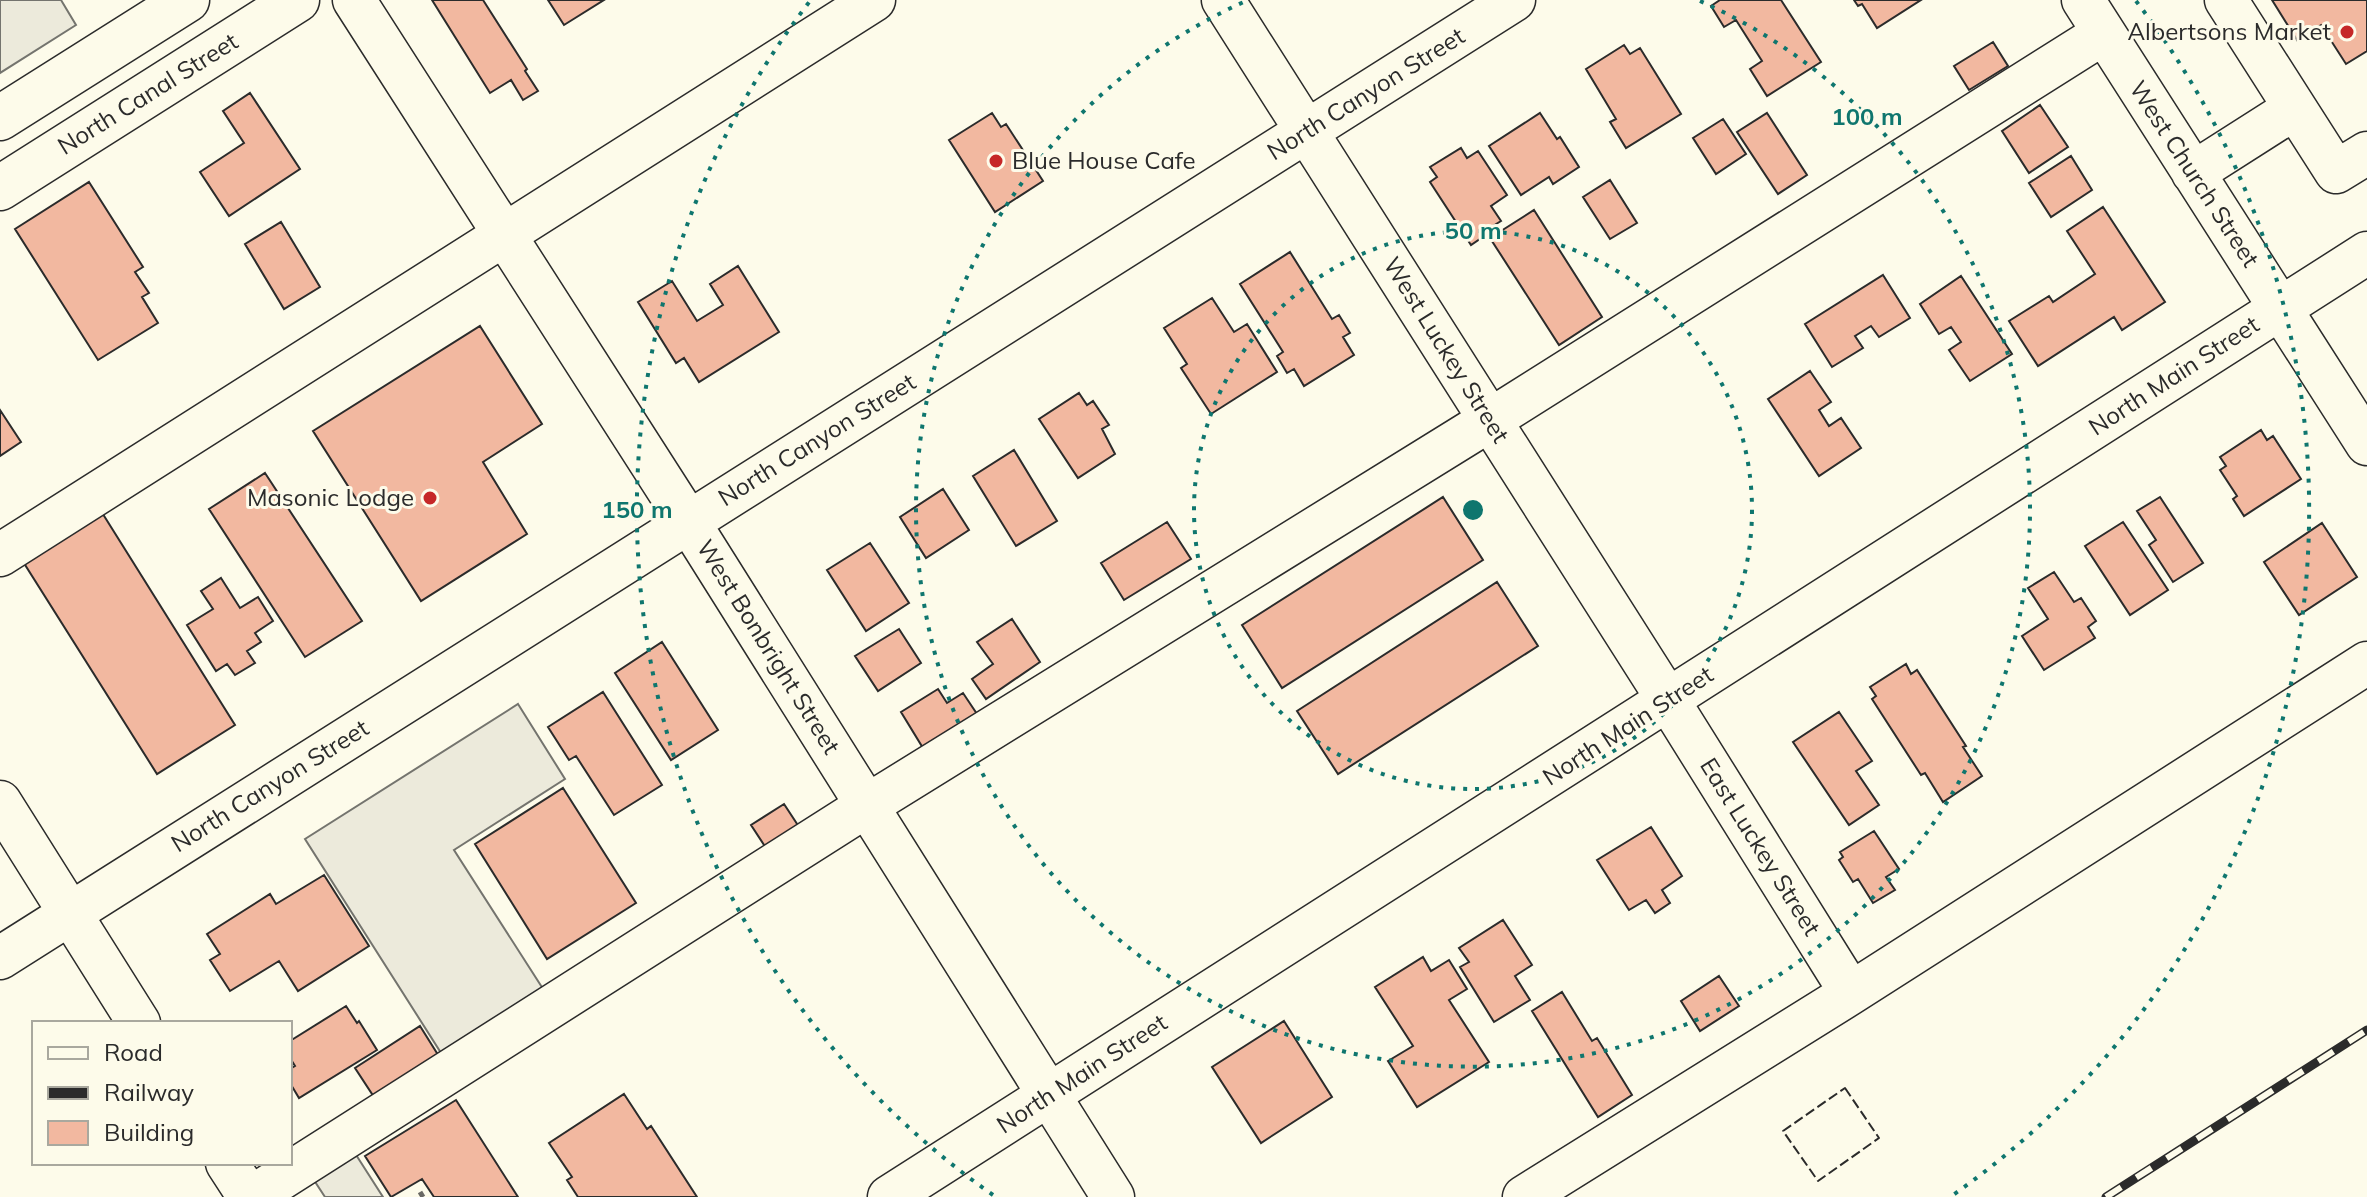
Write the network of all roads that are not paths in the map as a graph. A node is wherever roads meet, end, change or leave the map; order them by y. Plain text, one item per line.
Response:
1 (187, 0) edge
2 (297, 0) edge
3 (354, 0) edge
4 (874, 0) edge
5 (1223, 0) edge
6 (1514, 0) edge
7 (2226, 0) edge
8 (2093, 16) edge
9 (2295, 108) junction
10 (0, 118) edge
11 (1307, 132) junction
12 (2367, 153) edge
13 (2193, 173) junction
14 (0, 188) edge
15 (504, 234) junction
16 (2367, 253) edge
17 (2280, 308) junction
18 (1490, 420) junction
19 (2367, 444) edge
20 (688, 521) junction
21 (0, 555) edge
22 (2367, 663) edge
23 (1668, 700) junction
24 (0, 802) edge
25 (868, 805) junction
26 (71, 913) junction
27 (0, 958) edge
28 (1851, 993) junction
29 (138, 1021) edge
30 (1049, 1095) junction
31 (228, 1165) edge
32 (250, 1197) edge
33 (889, 1197) edge
34 (1113, 1197) edge
35 (1524, 1197) edge

1 - 10 highway
2 - 14 highway, North Canal Street
3 - 15 street, West Bonbright Street
4 - 15 street
5 - 11 street, West Luckey Street
6 - 11 street, North Canyon Street
7 - 9 street
8 - 13 street, West Church Street
8 - 18 street
9 - 12 street
9 - 13 street
11 - 18 street, West Luckey Street
11 - 20 street, North Canyon Street
13 - 17 street, West Church Street
15 - 20 street, West Bonbright Street
15 - 21 street
16 - 17 street, North Main Street
17 - 19 street, West Church Street
17 - 23 street, North Main Street
18 - 23 street, West Luckey Street
18 - 25 street
20 - 25 street, West Bonbright Street
20 - 26 street, North Canyon Street
22 - 28 street
23 - 28 street, East Luckey Street
23 - 30 street, North Main Street
24 - 26 street
25 - 30 street, West Bonbright Street
25 - 32 street
26 - 27 street, North Canyon Street
26 - 29 street
28 - 35 street
30 - 33 street, North Main Street
30 - 34 street, West Bonbright Street
31 - 32 street

